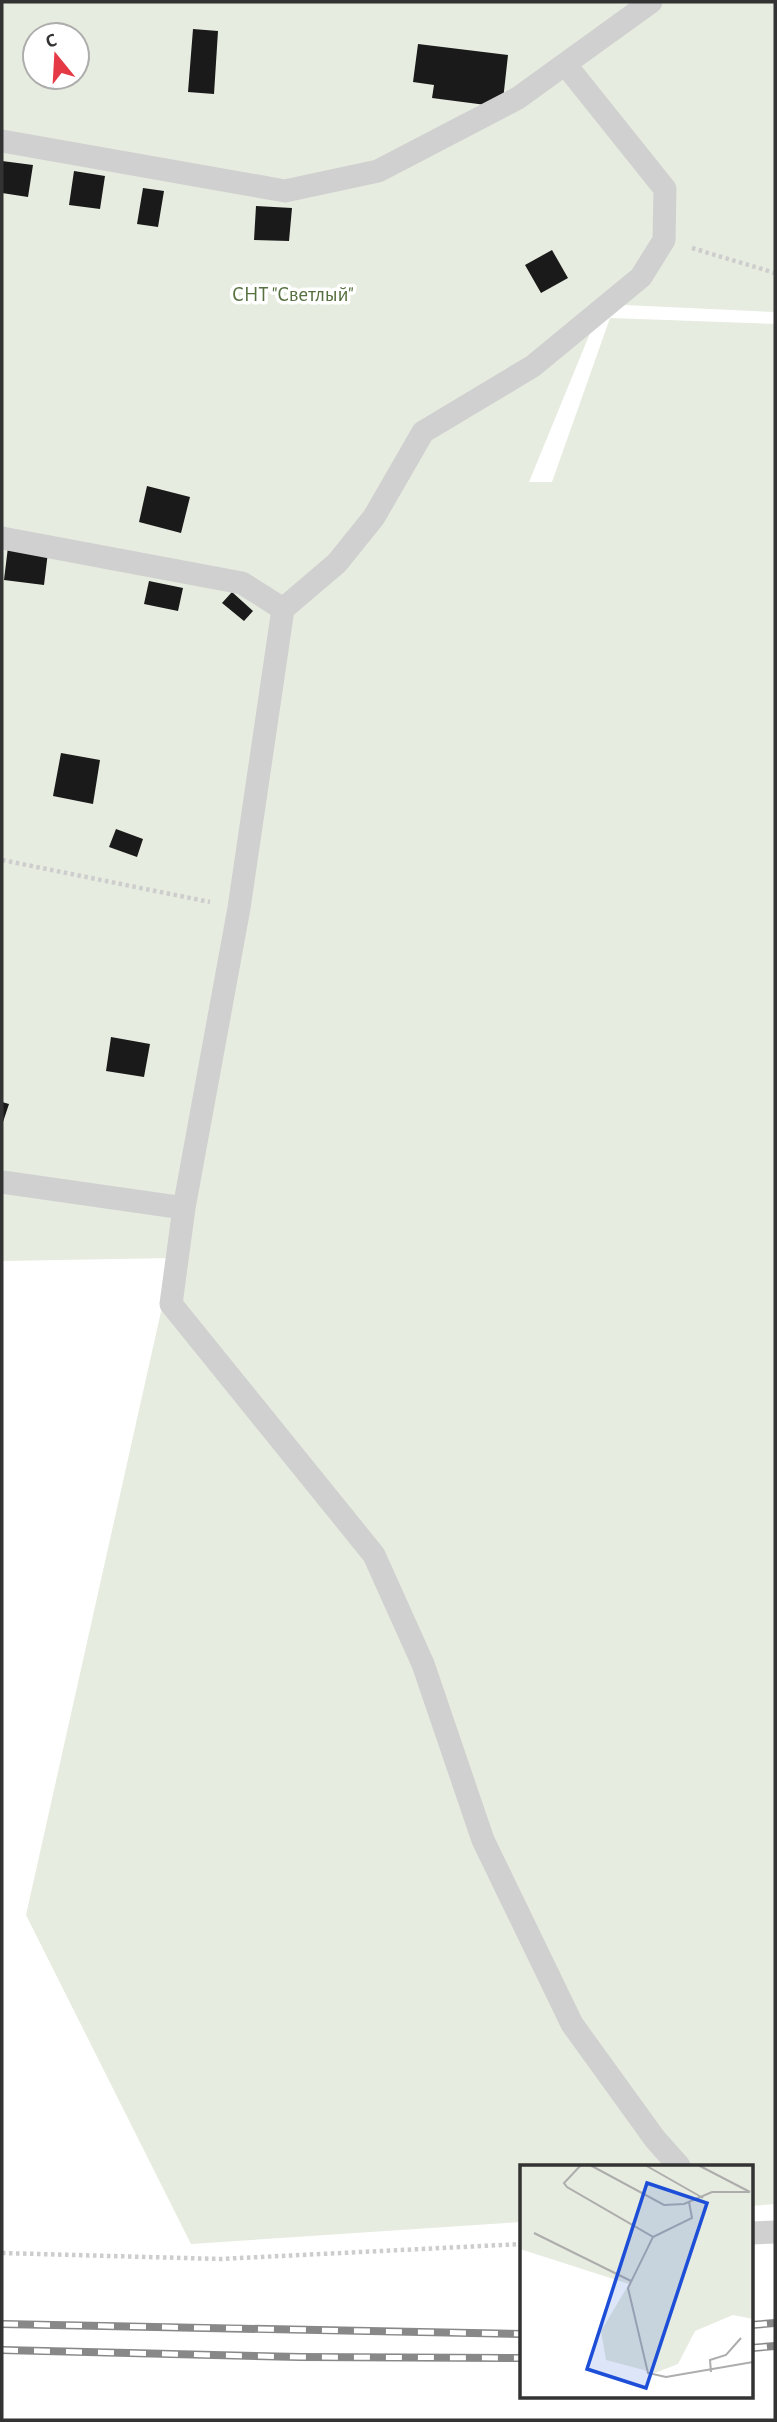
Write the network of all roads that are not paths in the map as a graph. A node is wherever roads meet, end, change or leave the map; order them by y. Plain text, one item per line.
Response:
1 (651, 2) edge
2 (565, 64) junction
3 (2, 141) edge
4 (2, 538) edge
5 (283, 609) junction
6 (2, 1182) edge
7 (184, 1208) junction
8 (678, 2165) edge
9 (775, 2232) edge
10 (752, 2233) edge

1 - 2 lane
2 - 3 lane
2 - 5 lane
4 - 5 lane
5 - 7 lane
6 - 7 lane
7 - 8 lane
9 - 10 lane

